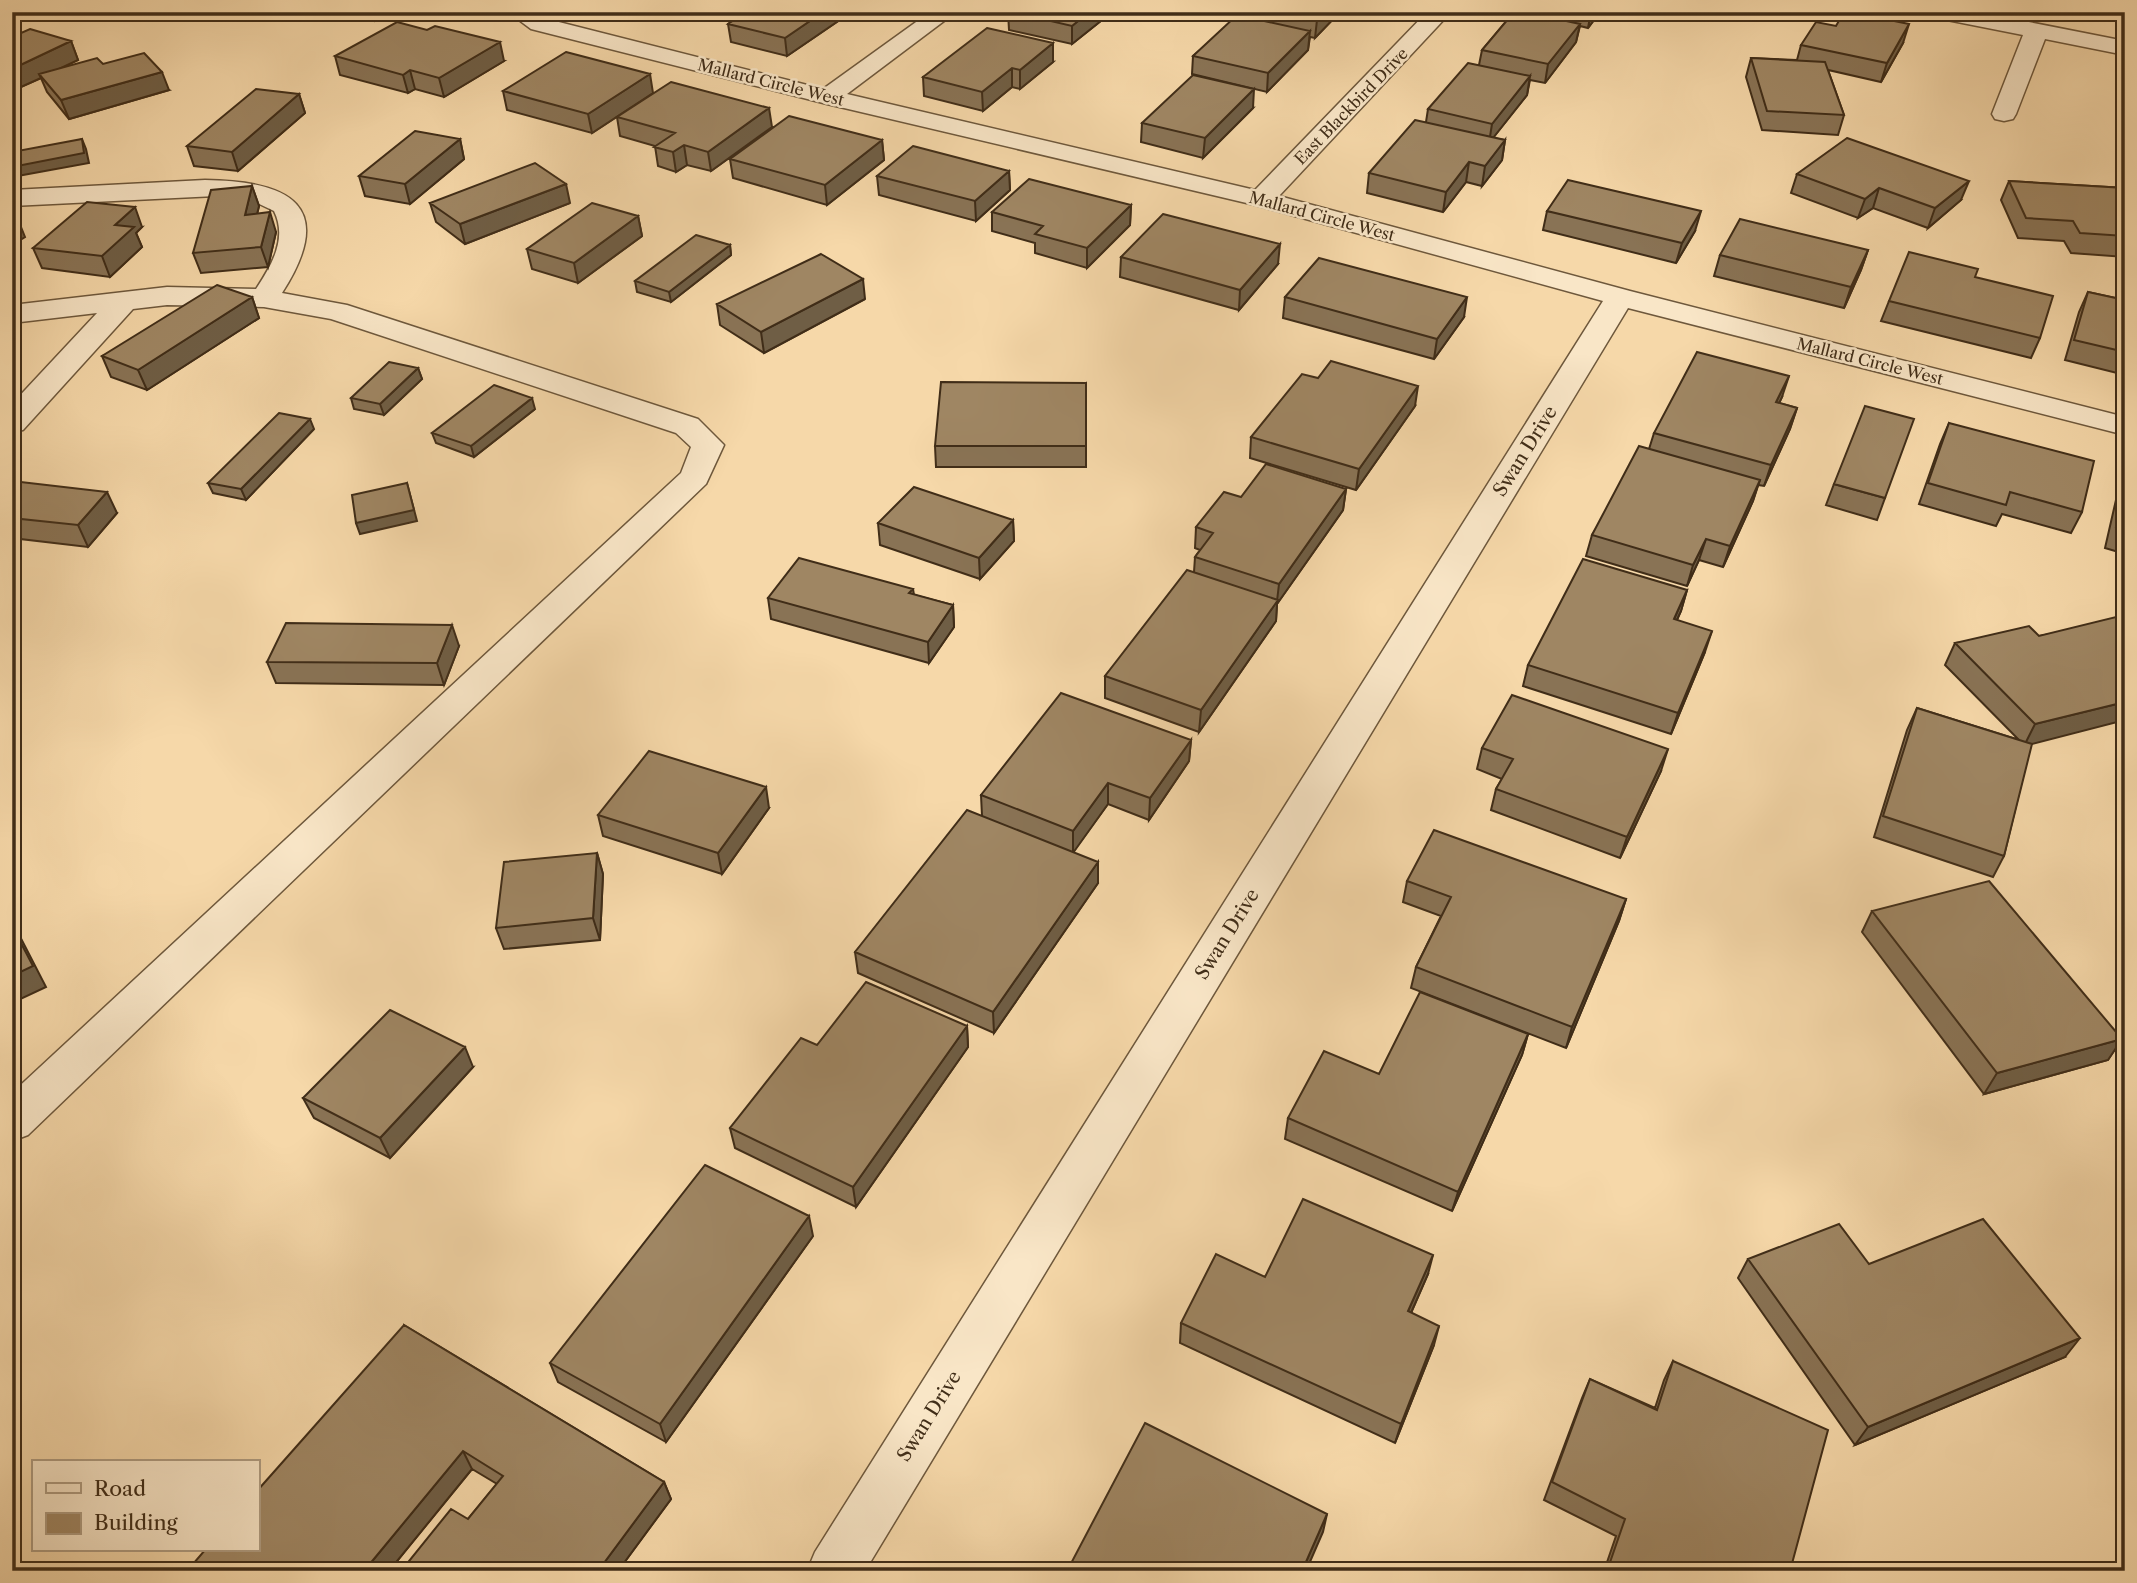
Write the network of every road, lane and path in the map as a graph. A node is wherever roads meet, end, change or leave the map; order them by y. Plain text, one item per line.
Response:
1 (519, 12) edge
2 (945, 12) edge
3 (1440, 12) edge
4 (1942, 12) edge
5 (2036, 31) junction
6 (2125, 48) edge
7 (827, 96) junction
8 (2004, 114) dead end
9 (12, 198) edge
10 (1261, 199) junction
11 (1620, 297) junction
12 (264, 298) junction
13 (122, 302) junction
14 (12, 314) edge
15 (12, 423) edge
16 (2125, 426) edge
17 (12, 1122) edge
18 (834, 1571) edge

1 - 7 street, Mallard Circle West
2 - 7 street
3 - 10 street, East Blackbird Drive
4 - 5 street
5 - 6 street
5 - 8 street
7 - 10 street, Mallard Circle West
9 - 12 street
10 - 11 street, Mallard Circle West
11 - 16 street, Mallard Circle West
11 - 18 street, Swan Drive
12 - 13 street
12 - 17 street
13 - 14 street
13 - 15 street

